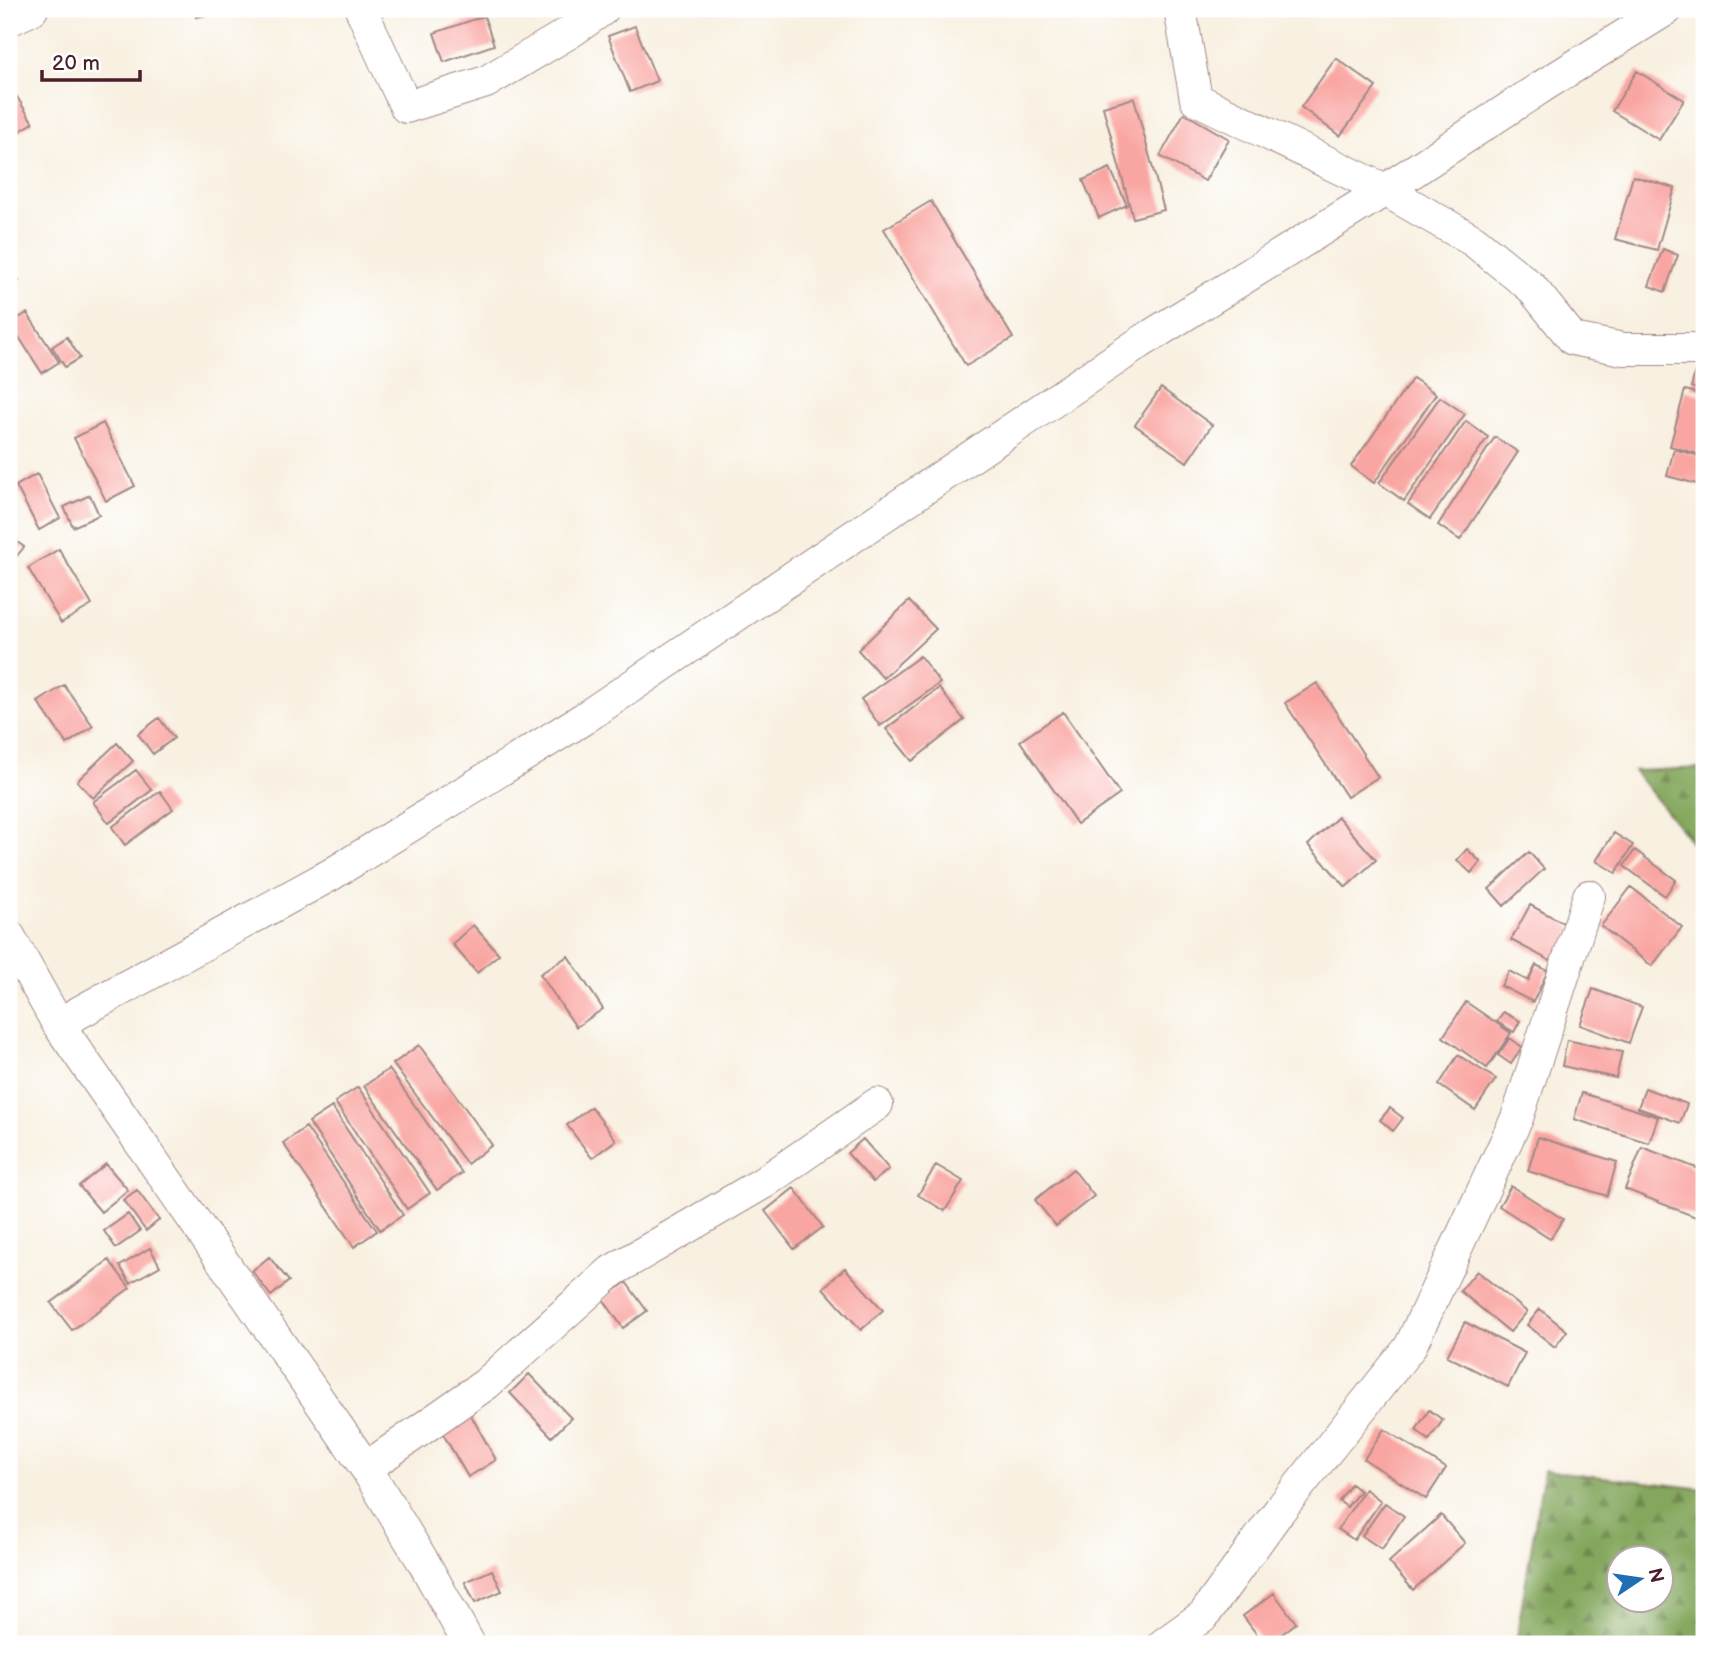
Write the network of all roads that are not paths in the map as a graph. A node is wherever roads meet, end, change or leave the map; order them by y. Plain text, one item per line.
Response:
1 (33, 9) edge
2 (361, 9) edge
3 (603, 9) edge
4 (1180, 9) edge
5 (1667, 9) edge
6 (9, 20) edge
7 (1385, 190) junction
8 (1704, 349) edge
9 (1588, 896) dead end
10 (9, 936) edge
11 (58, 1024) junction
12 (877, 1104) dead end
13 (366, 1468) junction
14 (469, 1644) edge
15 (1164, 1644) edge

1 - 6 street
2 - 3 street
4 - 7 street
5 - 7 street
7 - 8 street
7 - 11 street
9 - 15 street
10 - 11 street
11 - 13 street
12 - 13 street
13 - 14 street

